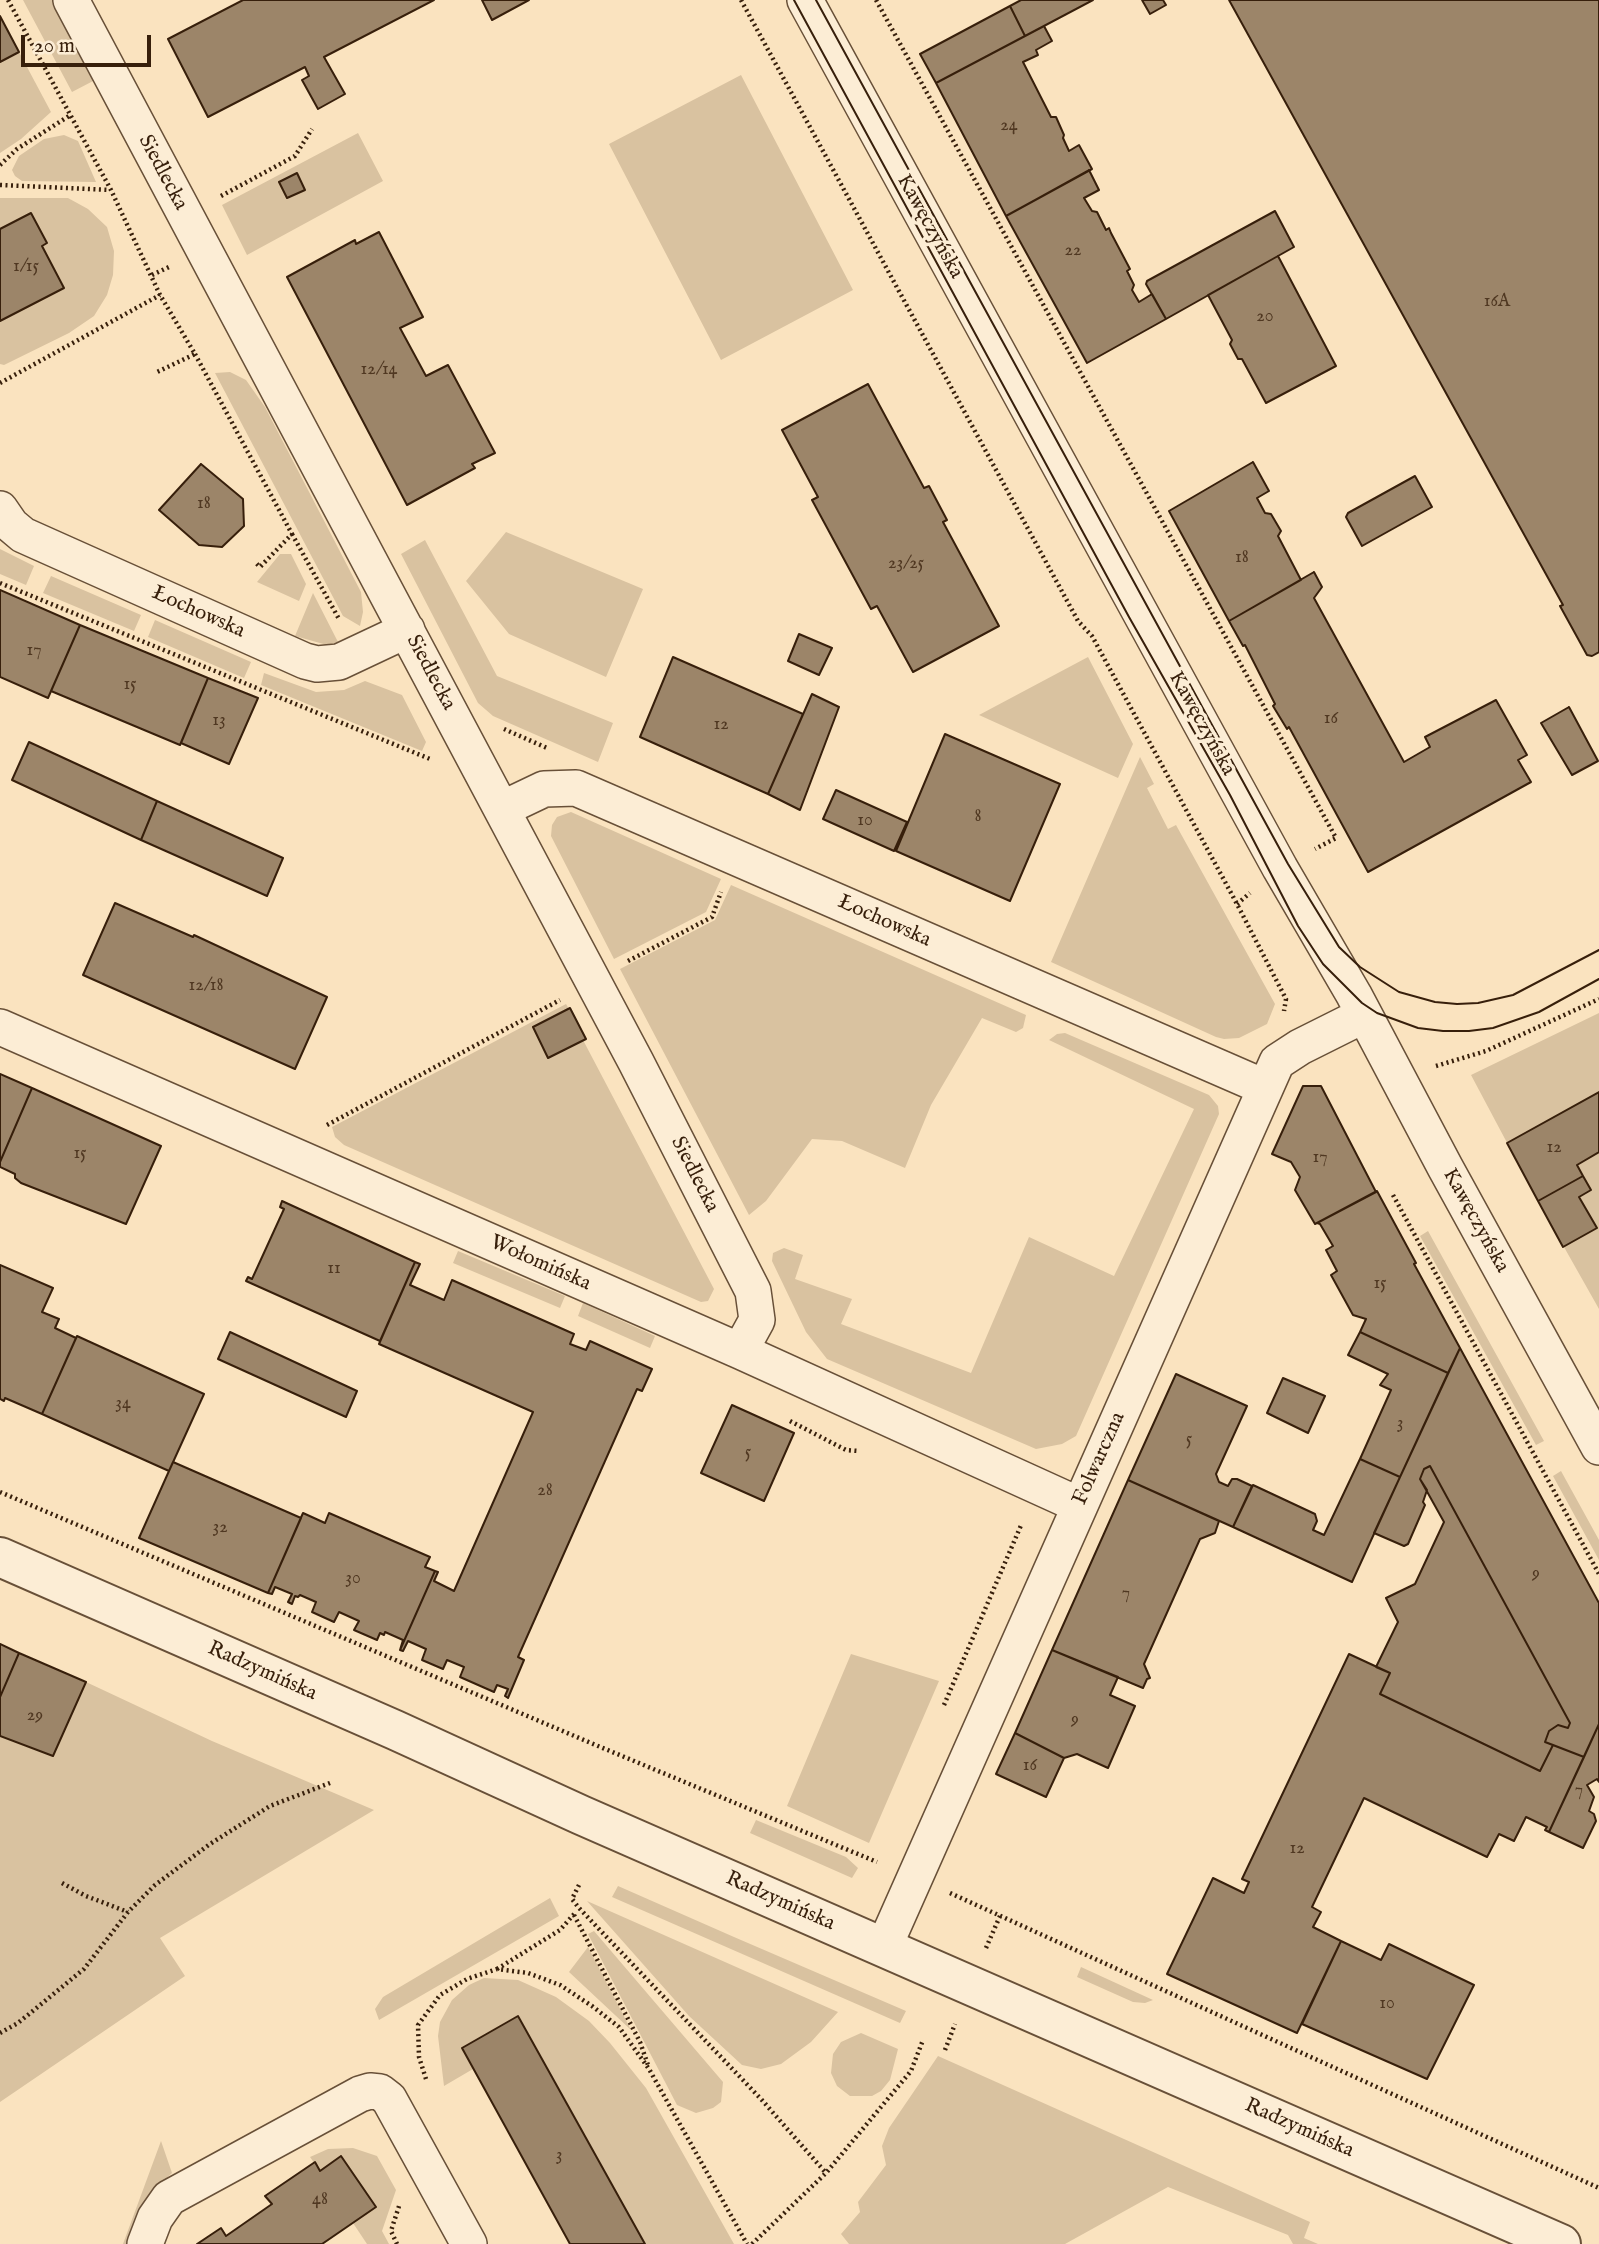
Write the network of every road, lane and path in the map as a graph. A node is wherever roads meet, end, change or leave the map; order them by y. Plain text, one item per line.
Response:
1 (8, 0) edge
2 (71, 0) edge
3 (741, 0) edge
4 (805, 0) edge
5 (876, 0) edge
6 (69, 117) junction
7 (312, 128) dead end
8 (0, 165) edge
9 (0, 185) edge
10 (111, 190) junction
11 (211, 202) dead end
12 (160, 295) junction
13 (195, 354) junction
14 (157, 372) dead end
15 (0, 383) edge
16 (0, 509) edge
17 (256, 562) dead end
18 (0, 583) edge
19 (407, 630) junction
20 (494, 724) dead end
21 (555, 751) dead end
22 (437, 762) dead end
23 (502, 809) junction
24 (1280, 868) junction
25 (724, 886) dead end
26 (627, 961) dead end
27 (568, 996) dead end
28 (1599, 999) edge
29 (1364, 1015) junction
30 (0, 1027) edge
31 (1399, 1077) junction
32 (1264, 1087) junction
33 (323, 1127) dead end
34 (1393, 1195) dead end
35 (740, 1351) junction
36 (1599, 1447) edge
37 (0, 1492) edge
38 (1079, 1505) junction
39 (0, 1557) edge
40 (1599, 1574) edge
41 (330, 1783) dead end
42 (877, 1862) dead end
43 (62, 1883) dead end
44 (579, 1885) dead end
45 (949, 1893) dead end
46 (579, 1908) junction
47 (128, 1912) junction
48 (574, 1915) junction
49 (884, 1947) junction
50 (496, 1969) junction
51 (0, 2033) edge
52 (923, 2040) dead end
53 (649, 2069) junction
54 (426, 2082) dead end
55 (826, 2173) junction
56 (1599, 2188) edge
57 (408, 2197) dead end
58 (145, 2244) edge
59 (397, 2244) edge
60 (469, 2244) edge
61 (750, 2244) edge
62 (1561, 2244) edge

1 - 6 path
2 - 19 street, Siedlecka
3 - 24 path
4 - 24 street, Kawęczyńska
5 - 24 path
6 - 8 path
6 - 10 path
7 - 11 path
9 - 10 path
10 - 12 path
12 - 13 path
12 - 15 path
13 - 14 path
13 - 17 path
16 - 19 street, Łochowska
18 - 22 path
19 - 23 street, Siedlecka
20 - 21 path
23 - 32 street, Łochowska
23 - 35 street, Siedlecka
24 - 29 street, Kawęczyńska
25 - 26 path
27 - 33 path
28 - 31 path
29 - 31 street, Kawęczyńska
29 - 32 street, Folwarczna
30 - 35 street, Wołomińska
31 - 36 street, Kawęczyńska
32 - 38 street, Folwarczna
34 - 40 path
35 - 38 street, Wołomińska
37 - 42 path
38 - 49 street, Folwarczna
39 - 49 street, Radzymińska
41 - 47 path
43 - 47 path
44 - 46 path
45 - 56 path
46 - 48 path
46 - 55 path
47 - 51 path
48 - 50 path
48 - 53 path
49 - 62 street, Radzymińska
50 - 53 path
50 - 54 path
52 - 55 path
53 - 61 path
55 - 61 path
57 - 59 path
58 - 60 street

